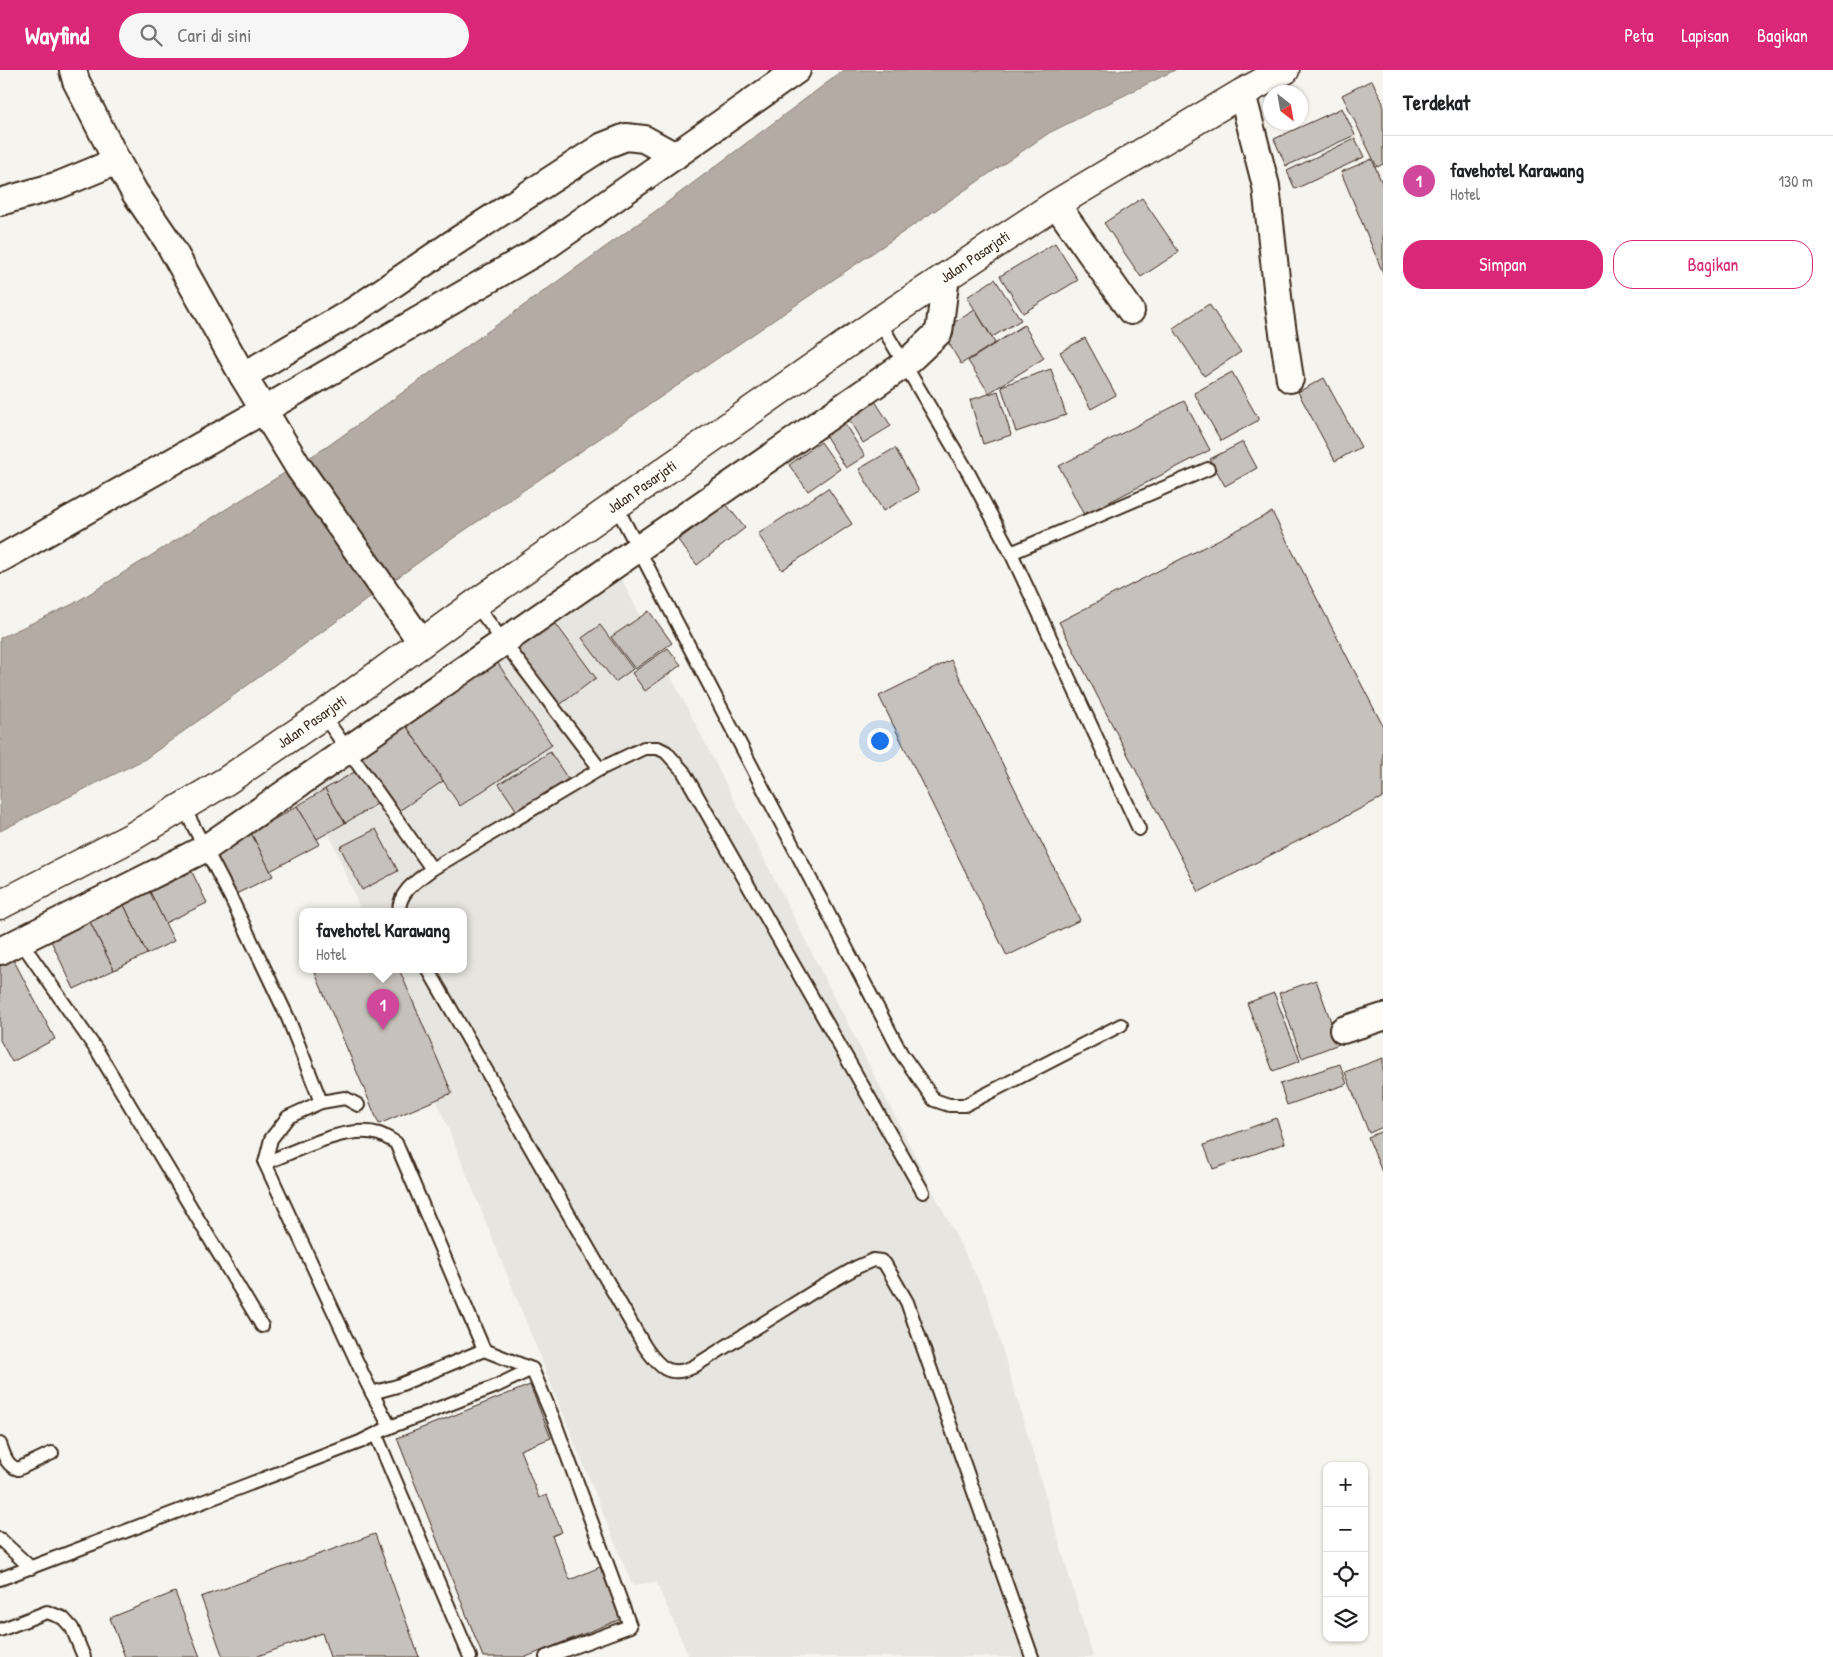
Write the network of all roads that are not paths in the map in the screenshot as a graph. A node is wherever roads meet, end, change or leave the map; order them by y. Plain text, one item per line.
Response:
1 (73, 70) edge
2 (796, 70) edge
3 (1285, 70) edge
4 (1242, 93) junction
5 (675, 156) junction
6 (117, 161) junction
7 (0, 202) edge
8 (1056, 204) junction
9 (946, 276) junction
10 (1131, 311) dead end
11 (879, 321) junction
12 (905, 364) junction
13 (243, 376) junction
14 (1290, 379) dead end
15 (264, 410) junction
16 (1208, 469) dead end
17 (616, 506) junction
18 (638, 548) junction
19 (1010, 553) junction
20 (0, 559) edge
21 (475, 604) junction
22 (422, 643) junction
23 (505, 643) junction
24 (323, 715) junction
25 (349, 750) junction
26 (600, 769) junction
27 (184, 808) junction
28 (1139, 829) dead end
29 (206, 848) junction
30 (432, 869) junction
31 (0, 905) edge
32 (399, 908) edge
33 (11, 946) edge
34 (430, 973) edge
35 (1383, 1017) edge
36 (1122, 1025) dead end
37 (1343, 1030) dead end
38 (321, 1102) junction
39 (358, 1105) dead end
40 (265, 1163) junction
41 (923, 1192) dead end
42 (262, 1326) dead end
43 (484, 1350) junction
44 (532, 1369) junction
45 (372, 1393) junction
46 (390, 1427) junction
47 (376, 1435) junction
48 (0, 1444) edge
49 (52, 1453) dead end
50 (3, 1462) edge
51 (0, 1540) edge
52 (31, 1568) junction
53 (0, 1579) edge
54 (0, 1630) edge
55 (84, 1657) edge
56 (470, 1657) edge
57 (546, 1657) edge
58 (1032, 1657) edge

1 - 6 street
2 - 5 street
3 - 4 main road, Jalan Pasarjati
4 - 8 main road, Jalan Pasarjati
4 - 14 street
5 - 13 street
5 - 15 street
6 - 7 street
6 - 13 street
8 - 9 main road, Jalan Pasarjati
8 - 10 street
9 - 11 main road, Jalan Pasarjati
9 - 12 street
11 - 12 lane
11 - 17 main road, Jalan Pasarjati
12 - 18 street
12 - 19 lane
13 - 15 street
15 - 20 street
15 - 22 street
16 - 19 lane
17 - 18 lane
17 - 21 main road, Jalan Pasarjati
18 - 23 street
18 - 36 lane
19 - 28 lane
21 - 22 main road, Jalan Pasarjati
21 - 23 lane
22 - 24 main road, Jalan Pasarjati
23 - 25 street
23 - 26 lane
24 - 25 lane
24 - 27 main road, Jalan Pasarjati
25 - 29 street
25 - 30 lane
26 - 30 lane
26 - 41 lane
27 - 29 lane
27 - 31 main road, Jalan Pasarjati
29 - 33 street
29 - 38 lane
30 - 32 lane
33 - 42 lane
34 - 58 lane
35 - 37 street
38 - 39 lane
38 - 40 lane
40 - 43 lane
40 - 45 lane
43 - 44 lane
43 - 45 lane
44 - 46 lane
44 - 57 lane
45 - 46 lane
46 - 47 lane
47 - 52 lane
47 - 56 lane
48 - 50 lane
49 - 50 lane
51 - 52 lane
52 - 53 lane
54 - 55 lane

